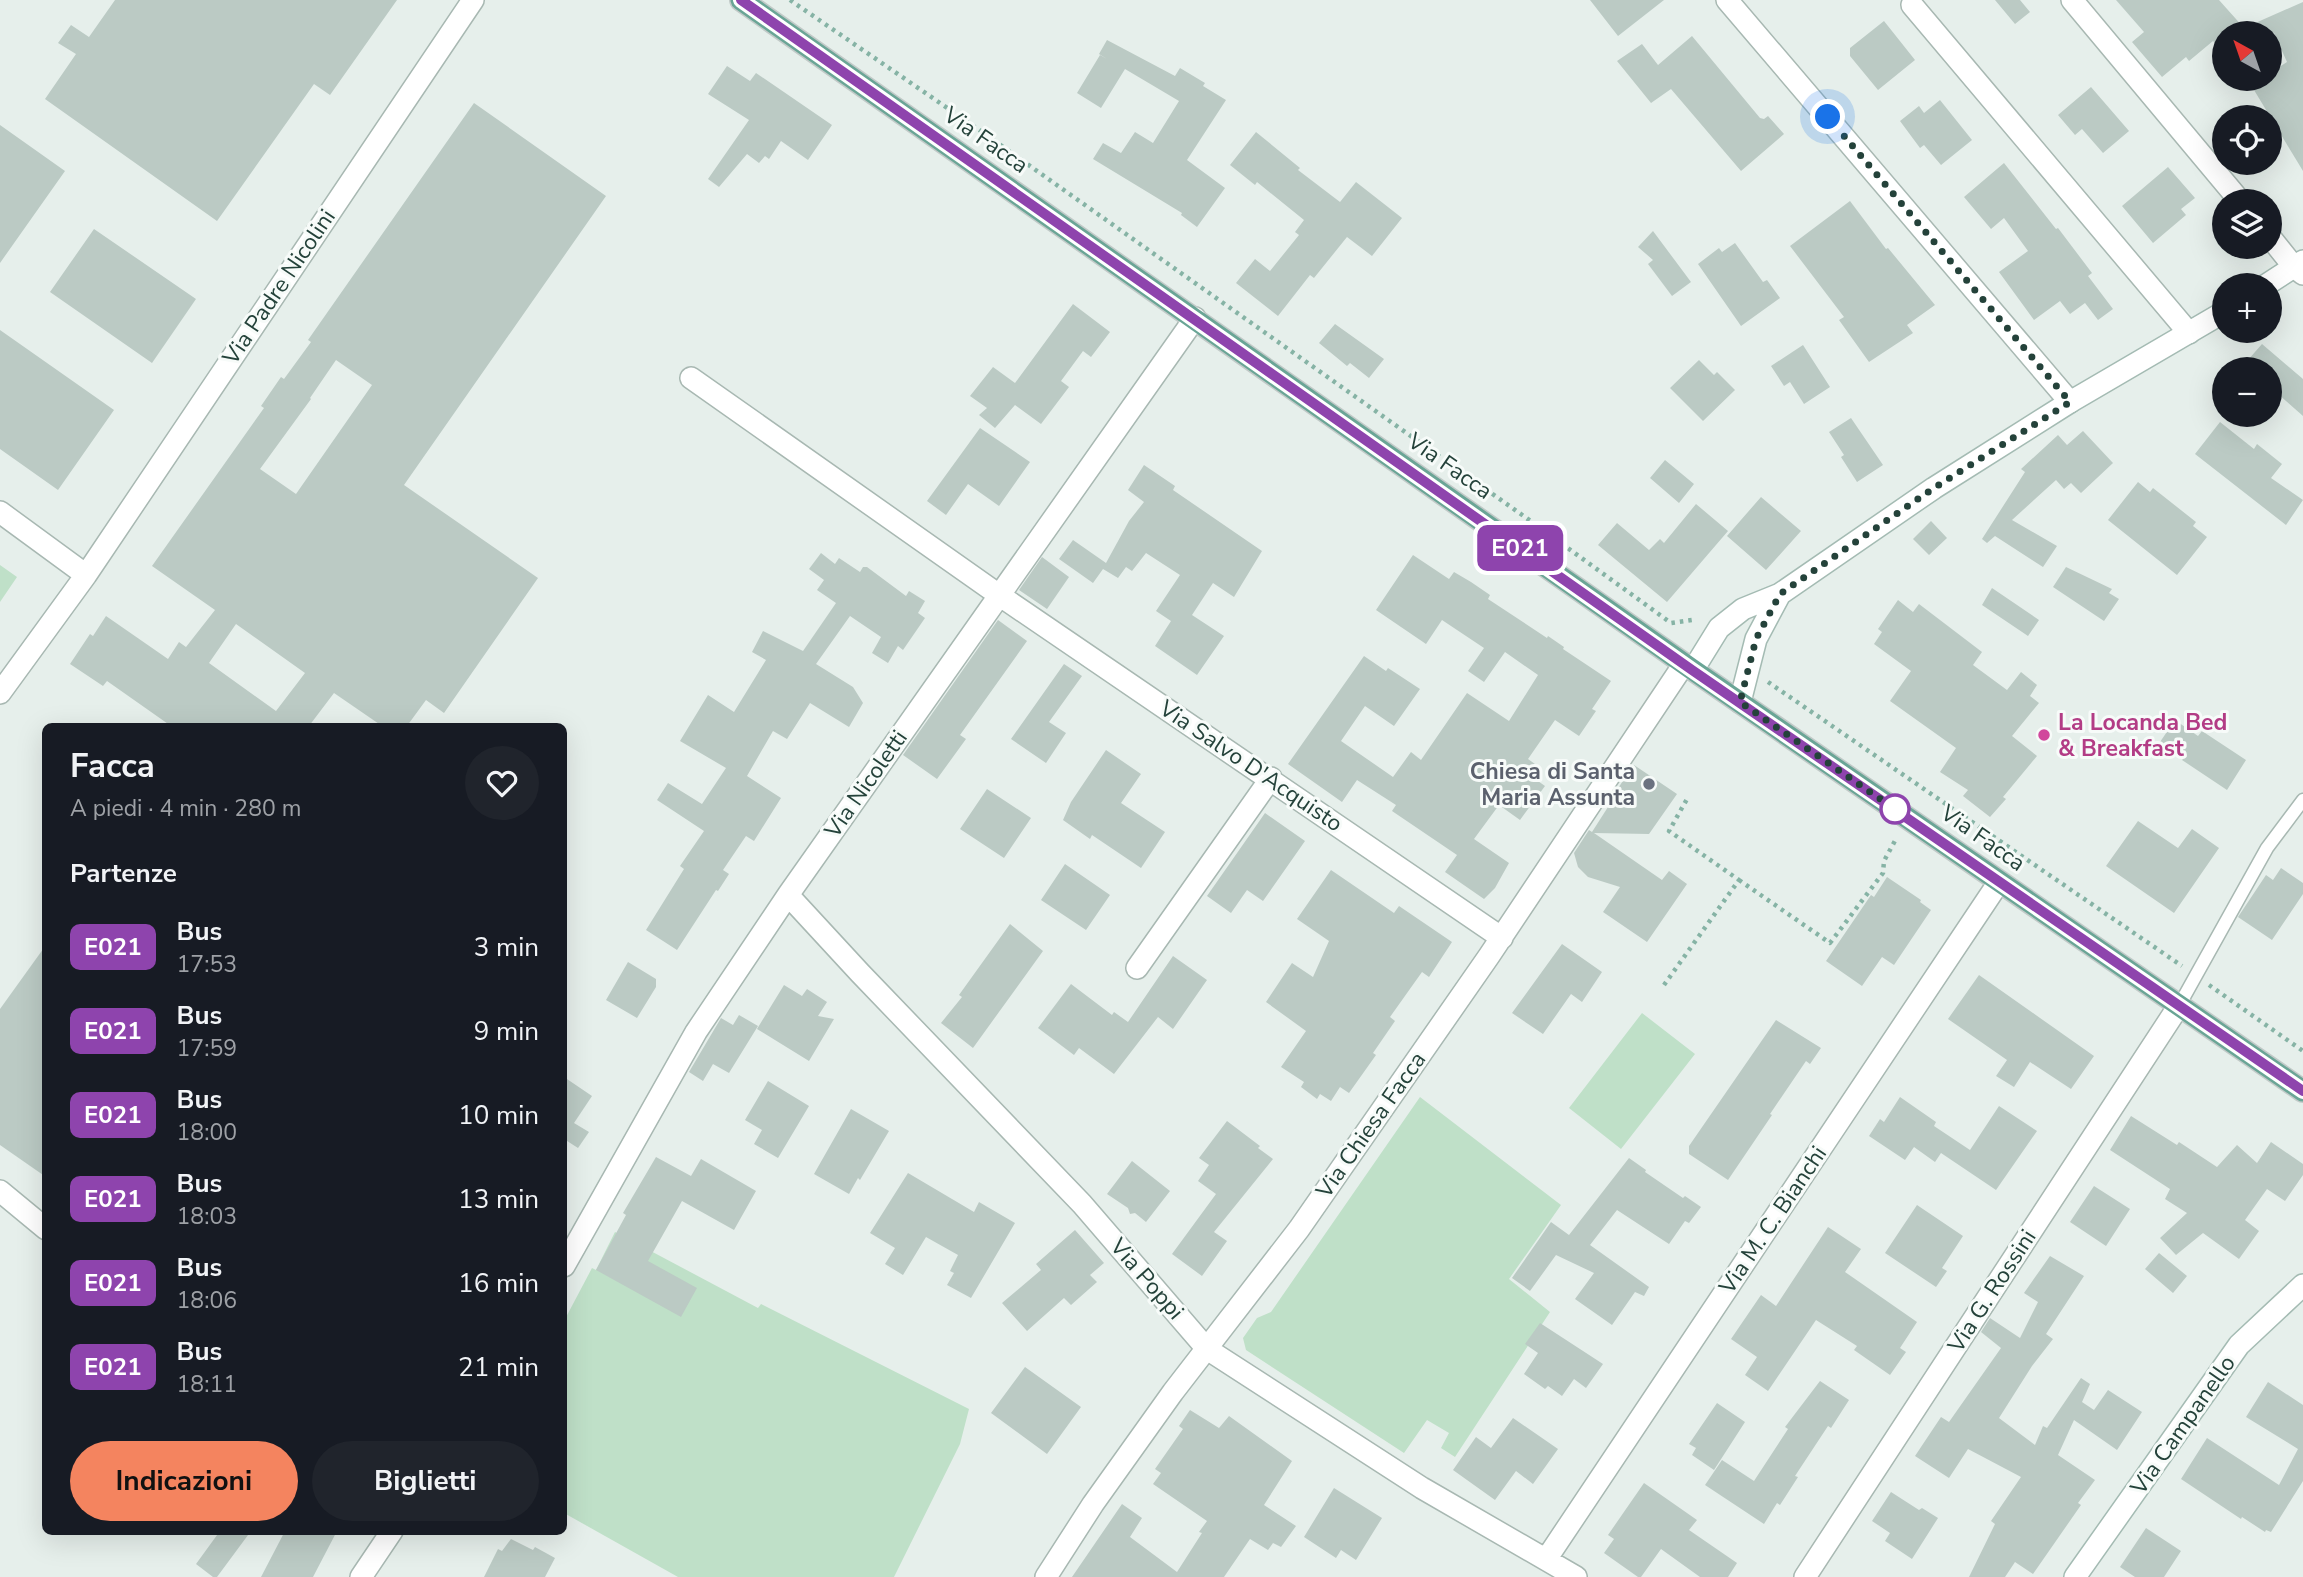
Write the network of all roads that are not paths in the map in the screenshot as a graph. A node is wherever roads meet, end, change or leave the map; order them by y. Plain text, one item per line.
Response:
1 (473, 0) edge
2 (741, 0) edge
3 (1727, 0) edge
4 (2072, 0) edge
5 (1912, 5) dead end
6 (2230, 189) edge
7 (2282, 249) edge
8 (2300, 267) edge
9 (2282, 277) edge
10 (1195, 318) junction
11 (2212, 319) edge
12 (2189, 333) junction
13 (691, 378) dead end
14 (2070, 402) junction
15 (0, 512) edge
16 (86, 575) junction
17 (1780, 594) junction
18 (999, 595) junction
19 (1688, 667) junction
20 (0, 693) edge
21 (1740, 702) junction
22 (1270, 778) junction
23 (2303, 800) edge
24 (1999, 881) junction
25 (788, 895) junction
26 (1502, 937) junction
27 (1137, 968) dead end
28 (2180, 1004) junction
29 (2303, 1091) edge
30 (0, 1191) edge
31 (42, 1225) edge
32 (567, 1261) edge
33 (2303, 1285) edge
34 (1207, 1349) junction
35 (389, 1535) edge
36 (1546, 1558) junction
37 (361, 1577) edge
38 (1046, 1577) edge
39 (1576, 1577) edge
40 (1805, 1577) edge
41 (2076, 1577) edge

1 - 16 street, Via Padre Nicolini
2 - 10 main road, Via Facca
3 - 14 street
4 - 6 street
5 - 12 street
7 - 8 street
8 - 9 street
10 - 18 street, Via Nicoletti
10 - 19 main road, Via Facca
11 - 12 street
12 - 14 street
13 - 18 street, Via Salvo D'Acquisto
14 - 17 street
15 - 16 street
16 - 20 street, Via Padre Nicolini
17 - 19 street, Via Chiesa Facca
17 - 21 street
18 - 22 street, Via Salvo D'Acquisto
18 - 25 street, Via Nicoletti
19 - 21 main road, Via Facca
19 - 26 street, Via Chiesa Facca
21 - 24 main road, Via Facca
22 - 26 street, Via Salvo D'Acquisto
22 - 27 street
23 - 28 lane
24 - 28 main road, Via Facca
24 - 36 street, Via M. C. Bianchi
25 - 32 street, Via Nicoletti
25 - 34 street, Via Poppi
26 - 34 street, Via Chiesa Facca
28 - 29 main road, Via Facca
28 - 40 street, Via G. Rossini
30 - 31 street
33 - 41 street, Via Campanello
34 - 36 street, Via Poppi
34 - 38 street, Via Chiesa Facca
35 - 37 street
36 - 39 street, Via Poppi

